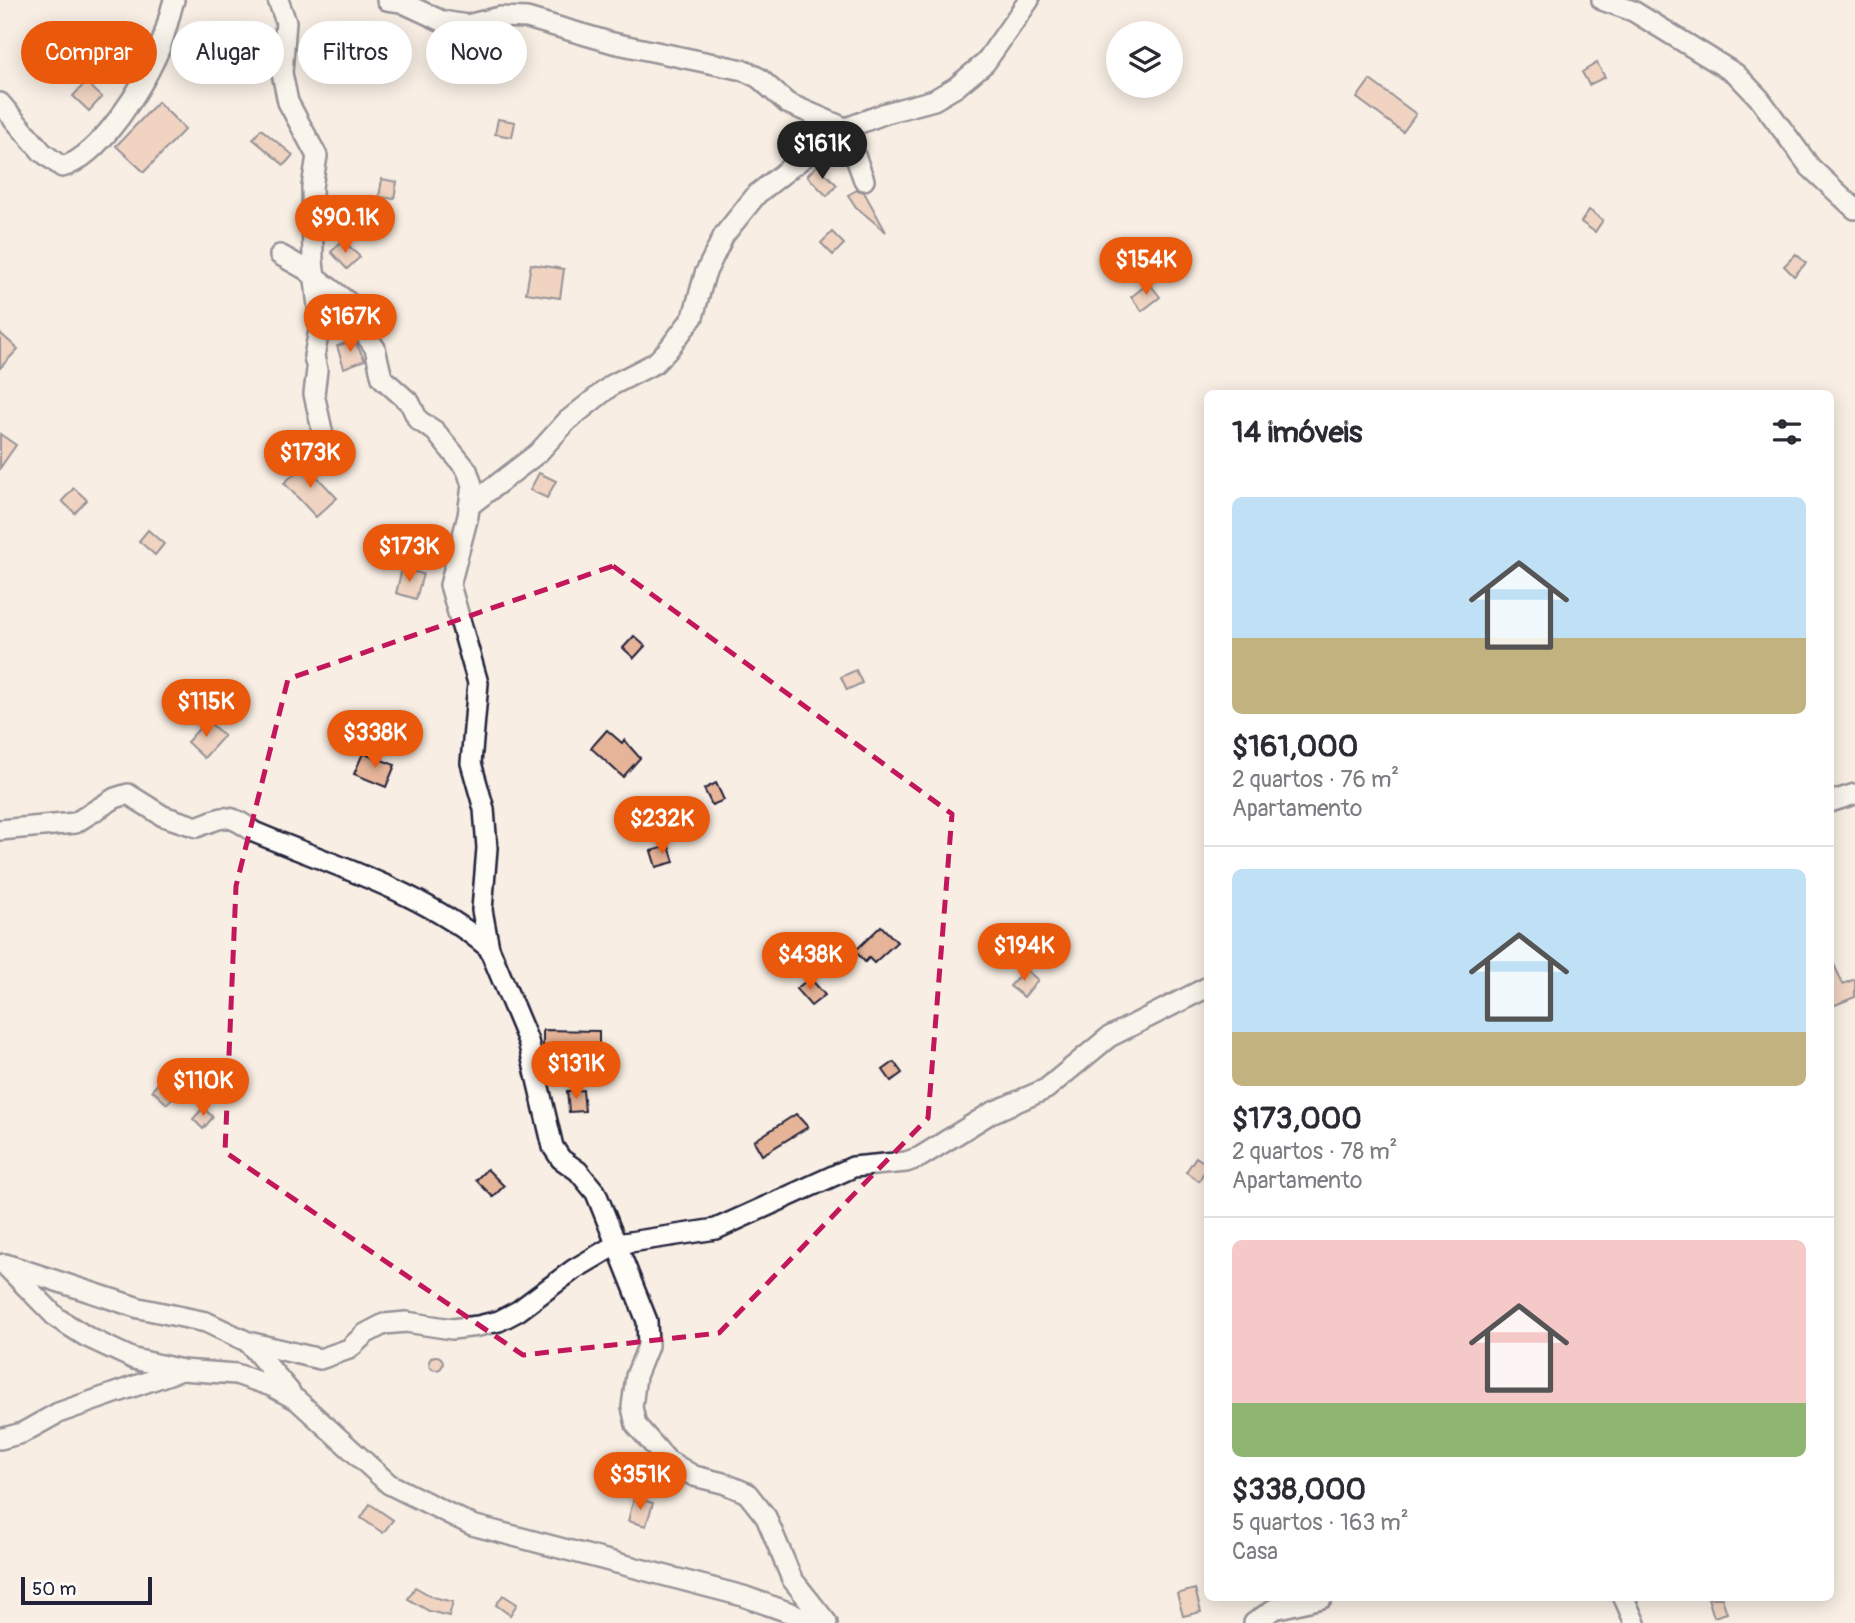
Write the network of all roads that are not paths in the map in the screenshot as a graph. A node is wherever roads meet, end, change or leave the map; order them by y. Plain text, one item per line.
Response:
1 (174, 0) edge
2 (278, 0) edge
3 (387, 0) edge
4 (1029, 0) edge
5 (1602, 0) edge
6 (0, 103) edge
7 (845, 128) junction
8 (864, 180) dead end
9 (1855, 209) edge
10 (280, 255) dead end
11 (317, 281) junction
12 (324, 439) dead end
13 (469, 506) junction
14 (1855, 794) edge
15 (1834, 801) edge
16 (0, 830) edge
17 (489, 948) junction
18 (1204, 989) edge
19 (646, 1239) junction
20 (617, 1244) junction
21 (3, 1264) edge
22 (628, 1270) junction
23 (248, 1342) junction
24 (183, 1370) junction
25 (297, 1400) junction
26 (0, 1438) edge
27 (1309, 1601) edge
28 (1625, 1601) edge
29 (819, 1623) edge
30 (827, 1623) edge
31 (1254, 1623) edge
32 (1635, 1623) edge

1 - 6 street
2 - 11 street
3 - 7 street
4 - 7 street
5 - 9 street
7 - 8 street
7 - 13 street
10 - 11 street
11 - 12 street
11 - 13 street
13 - 17 street
14 - 15 street
16 - 17 street
17 - 20 street
18 - 19 street
19 - 20 street
19 - 22 street
20 - 22 street
20 - 23 street
21 - 23 street
21 - 24 street
22 - 30 street
23 - 25 street
24 - 25 street
24 - 26 street
25 - 29 street
27 - 31 street
28 - 32 street

